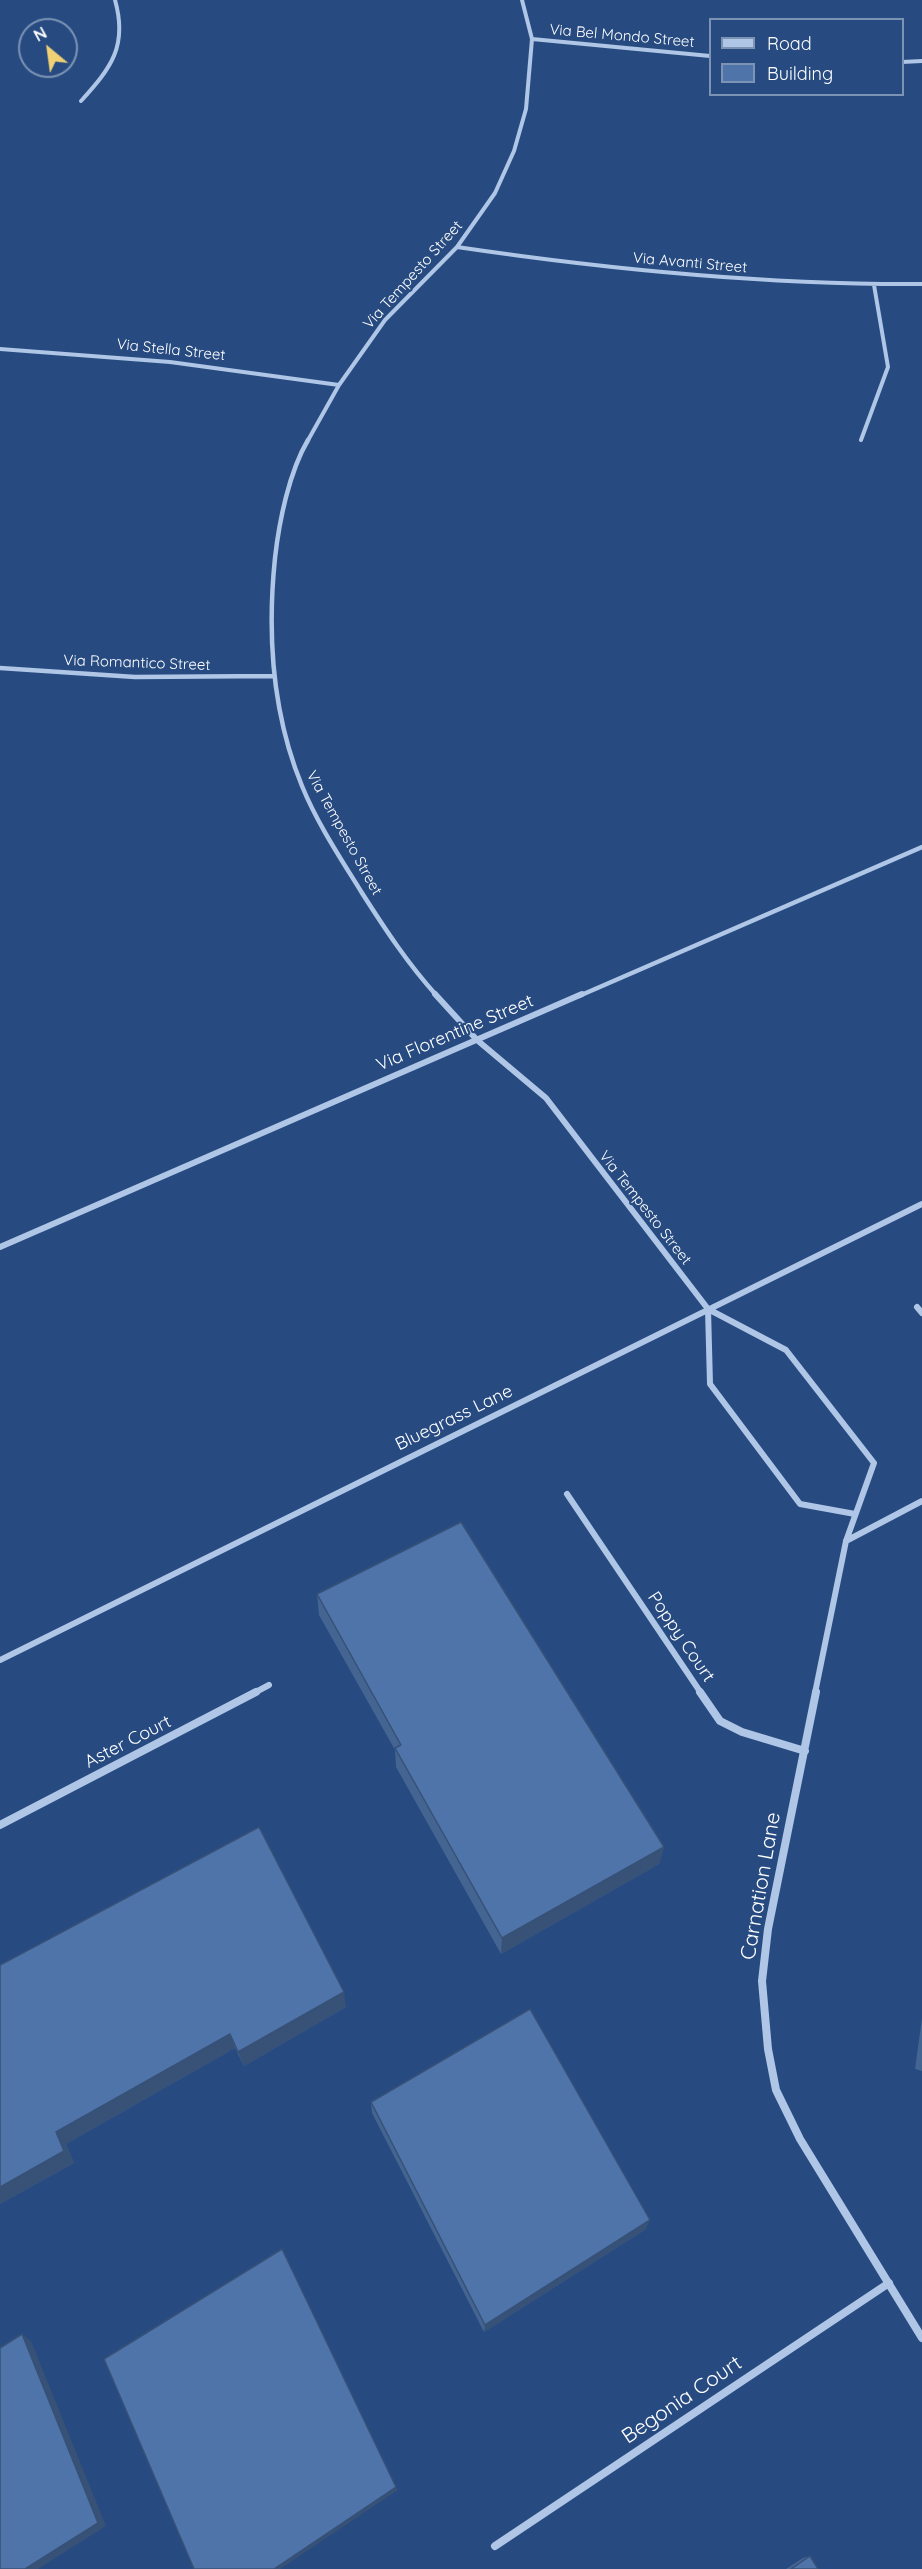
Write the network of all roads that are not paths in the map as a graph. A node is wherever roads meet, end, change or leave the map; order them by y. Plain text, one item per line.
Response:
1 (115, 0) edge
2 (522, 0) edge
3 (532, 39) junction
4 (709, 56) edge
5 (922, 61) edge
6 (904, 62) edge
7 (81, 101) dead end
8 (457, 247) junction
9 (922, 284) edge
10 (874, 285) junction
11 (0, 349) edge
12 (339, 385) junction
13 (861, 440) dead end
14 (0, 668) edge
15 (273, 676) junction
16 (922, 847) edge
17 (477, 1040) junction
18 (922, 1204) edge
19 (0, 1247) edge
20 (917, 1306) dead end
21 (708, 1309) junction
22 (922, 1313) edge
23 (567, 1494) dead end
24 (922, 1501) edge
25 (855, 1514) junction
26 (846, 1541) junction
27 (0, 1660) edge
28 (269, 1685) dead end
29 (806, 1751) junction
30 (0, 1825) edge
31 (889, 2283) junction
32 (922, 2338) edge
33 (495, 2546) dead end

1 - 7 street
2 - 3 street, Via Tempesto Street
3 - 4 street, Via Bel Mondo Street
3 - 8 street, Via Tempesto Street
5 - 6 street
8 - 10 street, Via Avanti Street
8 - 12 street, Via Tempesto Street
9 - 10 street, Via Avanti Street
10 - 13 street
11 - 12 street, Via Stella Street
12 - 15 street, Via Tempesto Street
14 - 15 street, Via Romantico Street
15 - 17 street, Via Tempesto Street
16 - 17 street, Via Florentine Street
17 - 19 street, Via Florentine Street
17 - 21 street, Via Tempesto Street
18 - 21 street, Bluegrass Lane
20 - 22 street
21 - 25 street
21 - 25 street, Carnation Lane
21 - 27 street, Bluegrass Lane
23 - 29 street, Poppy Court
24 - 26 street
25 - 26 street, Carnation Lane
26 - 29 street, Carnation Lane
28 - 30 street, Aster Court
29 - 31 street, Carnation Lane
31 - 32 street, Carnation Lane
31 - 33 street, Begonia Court

